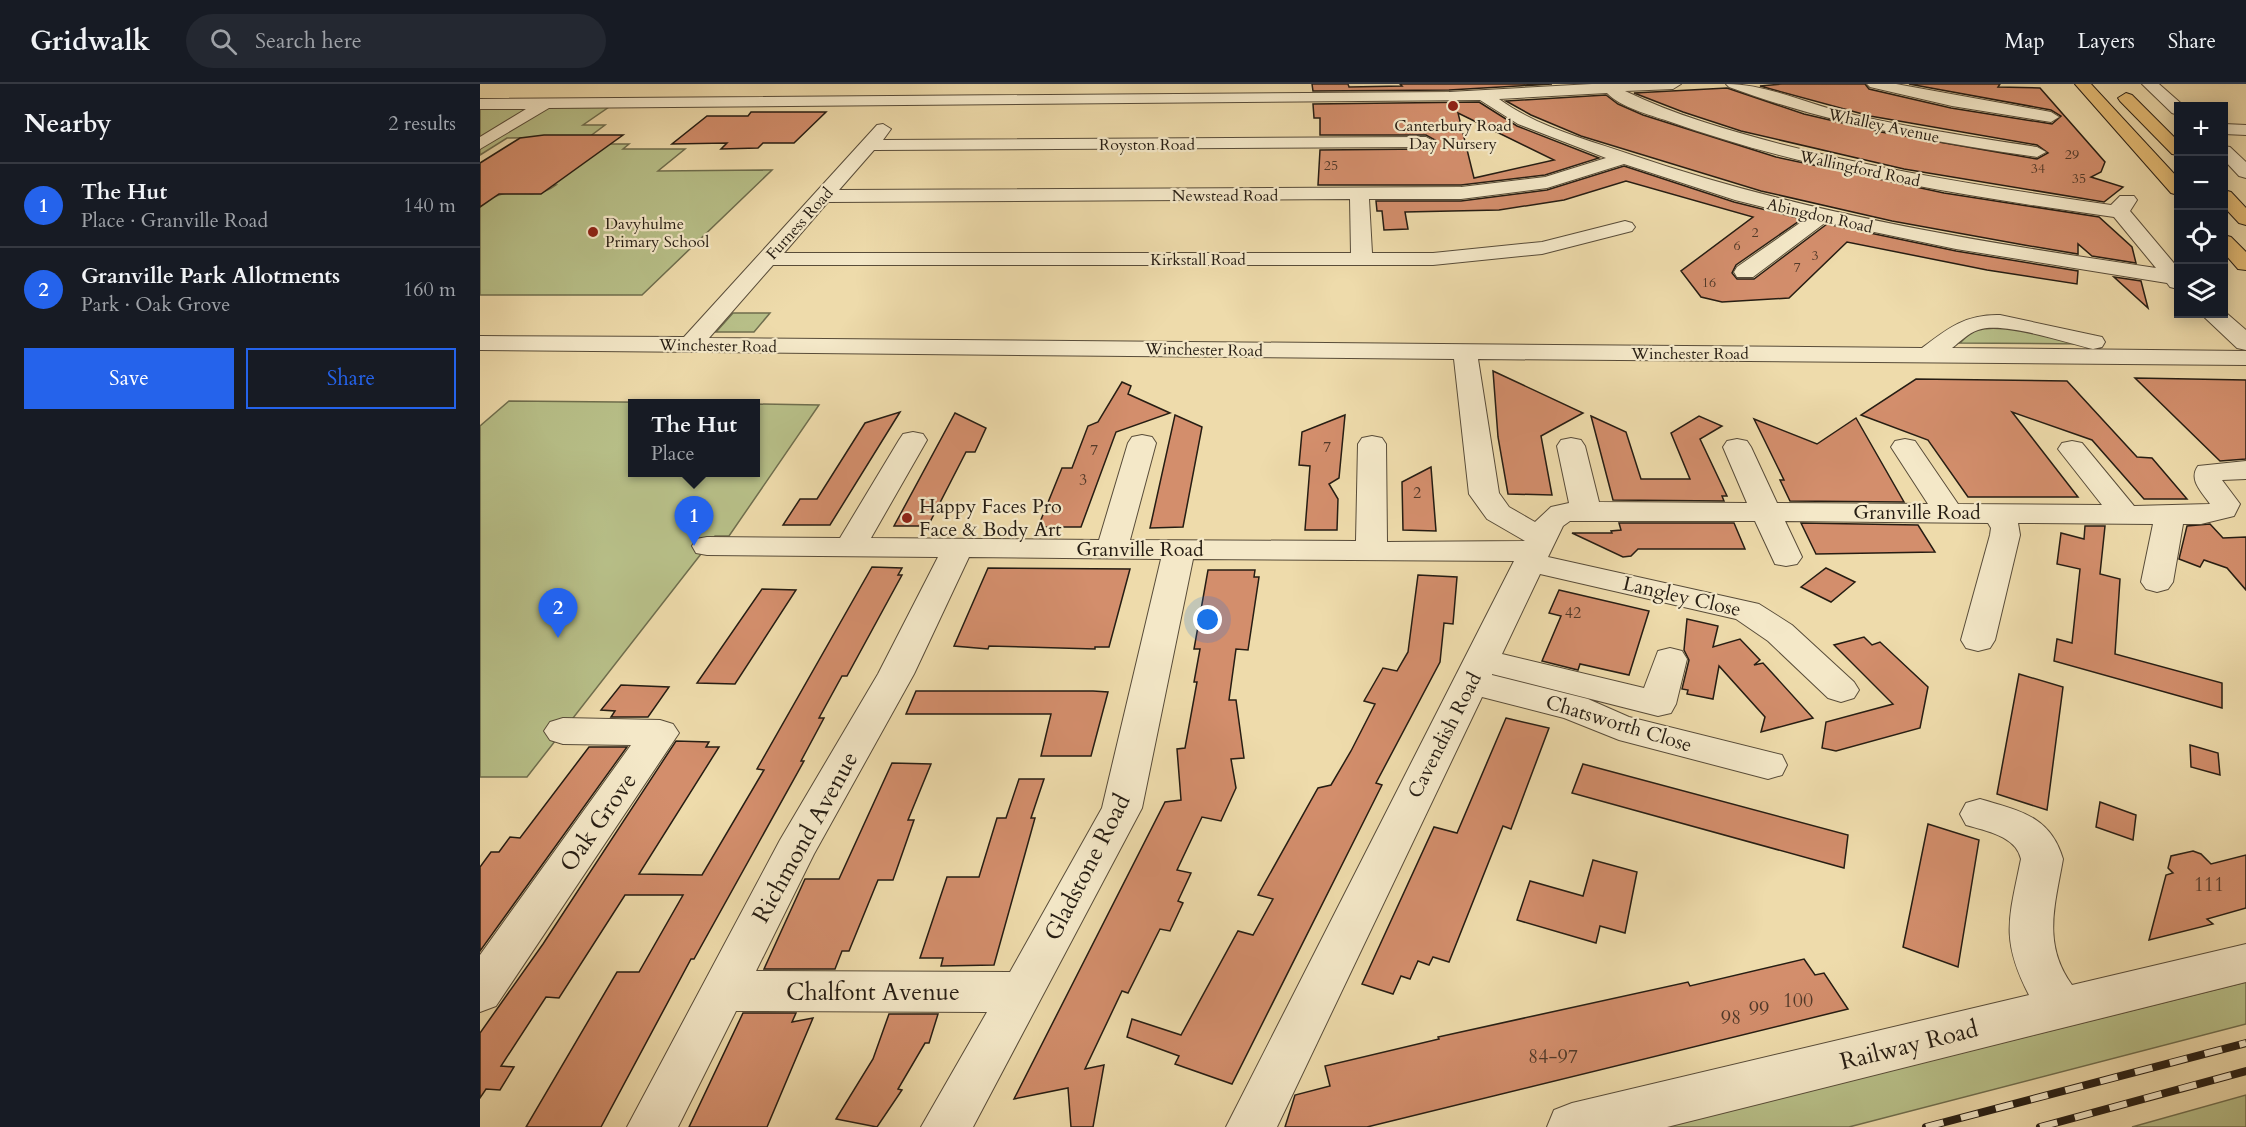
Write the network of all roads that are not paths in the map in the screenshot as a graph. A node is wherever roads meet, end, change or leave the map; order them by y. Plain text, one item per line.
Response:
1 (835, 84) edge
2 (970, 84) edge
3 (1673, 84) edge
4 (1734, 84) edge
5 (1875, 84) edge
6 (2068, 84) edge
7 (2083, 84) edge
8 (2150, 84) edge
9 (705, 85) edge
10 (2122, 85) edge
11 (1635, 86) edge
12 (570, 89) dead end
13 (1504, 89) edge
14 (1610, 89) junction
15 (1100, 92) edge
16 (1234, 92) edge
17 (1372, 92) edge
18 (1484, 95) junction
19 (1303, 98) junction
20 (825, 101) junction
21 (908, 101) junction
22 (963, 101) junction
23 (683, 102) junction
24 (546, 103) junction
25 (480, 104) edge
26 (2174, 106) edge
27 (2051, 117) dead end
28 (2228, 129) edge
29 (2246, 130) edge
30 (2174, 138) edge
31 (1426, 142) dead end
32 (1301, 143) junction
33 (480, 144) edge
34 (869, 145) junction
35 (2174, 145) edge
36 (2037, 152) dead end
37 (2148, 153) junction
38 (2228, 156) edge
39 (1623, 159) junction
40 (2246, 172) edge
41 (2174, 184) edge
42 (1299, 195) junction
43 (1359, 195) junction
44 (823, 196) junction
45 (2228, 201) edge
46 (1822, 216) junction
47 (2246, 219) edge
48 (1625, 227) dead end
49 (2228, 246) edge
50 (767, 259) junction
51 (1362, 259) junction
52 (2246, 264) edge
53 (1745, 272) dead end
54 (2174, 277) edge
55 (2174, 280) edge
56 (2218, 318) edge
57 (480, 343) edge
58 (2246, 343) edge
59 (690, 345) junction
60 (1465, 352) junction
61 (1928, 355) junction
62 (2154, 356) junction
63 (2246, 358) edge
64 (913, 440) dead end
65 (1142, 442) dead end
66 (1372, 444) dead end
67 (1571, 446) dead end
68 (1737, 447) dead end
69 (1905, 447) dead end
70 (2072, 449) dead end
71 (2246, 470) edge
72 (1586, 511) junction
73 (1766, 512) junction
74 (1948, 512) junction
75 (1997, 513) junction
76 (2125, 514) junction
77 (2170, 514) junction
78 (713, 542) dead end
79 (850, 547) junction
80 (958, 548) junction
81 (1112, 549) junction
82 (1179, 550) junction
83 (1371, 550) junction
84 (1536, 551) junction
85 (1786, 557) dead end
86 (2157, 582) dead end
87 (1978, 640) dead end
88 (1670, 659) dead end
89 (1476, 671) junction
90 (1841, 690) dead end
91 (563, 731) dead end
92 (1768, 765) dead end
93 (1980, 814) dead end
94 (2246, 963) edge
95 (723, 991) junction
96 (480, 992) edge
97 (1023, 992) junction
98 (2062, 1008) junction
99 (652, 1127) edge
100 (946, 1127) edge
101 (1251, 1127) edge
102 (1572, 1127) edge

1 - 20 street
2 - 22 street
3 - 11 street
4 - 36 street, Whalley Avenue
5 - 27 street
6 - 37 highway
7 - 37 highway
8 - 26 street
9 - 23 street
10 - 30 highway
10 - 35 highway
11 - 14 street
12 - 24 street
13 - 14 street
13 - 18 street
14 - 54 street, Wallingford Road
15 - 16 street
15 - 22 street
16 - 17 street
16 - 19 street
17 - 18 street
17 - 19 street
18 - 39 street, Abingdon Road
19 - 32 street
20 - 21 street
20 - 23 street
21 - 22 street
21 - 34 street, Furness Road
23 - 24 street
24 - 25 street
24 - 33 street
28 - 29 street
31 - 32 street, Royston Road
32 - 34 street, Royston Road
32 - 42 street
34 - 44 street, Furness Road
37 - 41 highway
38 - 40 street
39 - 43 street, Newstead Road
39 - 46 street, Abingdon Road
42 - 43 street, Newstead Road
42 - 44 street, Newstead Road
43 - 51 street
44 - 50 street, Furness Road
45 - 47 highway
46 - 53 street
46 - 55 street, Abingdon Road
48 - 51 street, Kirkstall Road
49 - 52 highway
50 - 51 street, Kirkstall Road
50 - 59 street, Furness Road
56 - 58 street
57 - 59 street, Winchester Road
59 - 60 street, Winchester Road
60 - 61 street, Winchester Road
60 - 84 street
61 - 62 street, Winchester Road
61 - 62 street, Winchester Road
62 - 63 street, Winchester Road
64 - 79 street
65 - 81 street
66 - 83 street
67 - 72 street
68 - 73 street
69 - 74 street
70 - 76 street
71 - 77 street, Granville Road
72 - 73 street, Granville Road
72 - 84 street, Granville Road
73 - 74 street, Granville Road
73 - 85 street
74 - 75 street, Granville Road
75 - 76 street, Granville Road
75 - 87 street
76 - 77 street, Granville Road
77 - 86 street
78 - 79 street, Granville Road
79 - 80 street, Granville Road
80 - 81 street, Granville Road
80 - 95 street, Richmond Avenue
81 - 82 street, Granville Road
82 - 83 street, Granville Road
82 - 97 street, Gladstone Road
83 - 84 street, Granville Road
84 - 89 street, Cavendish Road
84 - 90 street, Langley Close
88 - 89 street
89 - 92 street, Chatsworth Close
89 - 101 street, Cavendish Road
91 - 96 street, Oak Grove
93 - 98 street
94 - 98 street, Railway Road
95 - 97 street, Chalfont Avenue
95 - 99 street, Richmond Avenue
97 - 100 street, Gladstone Road
98 - 102 street, Railway Road

